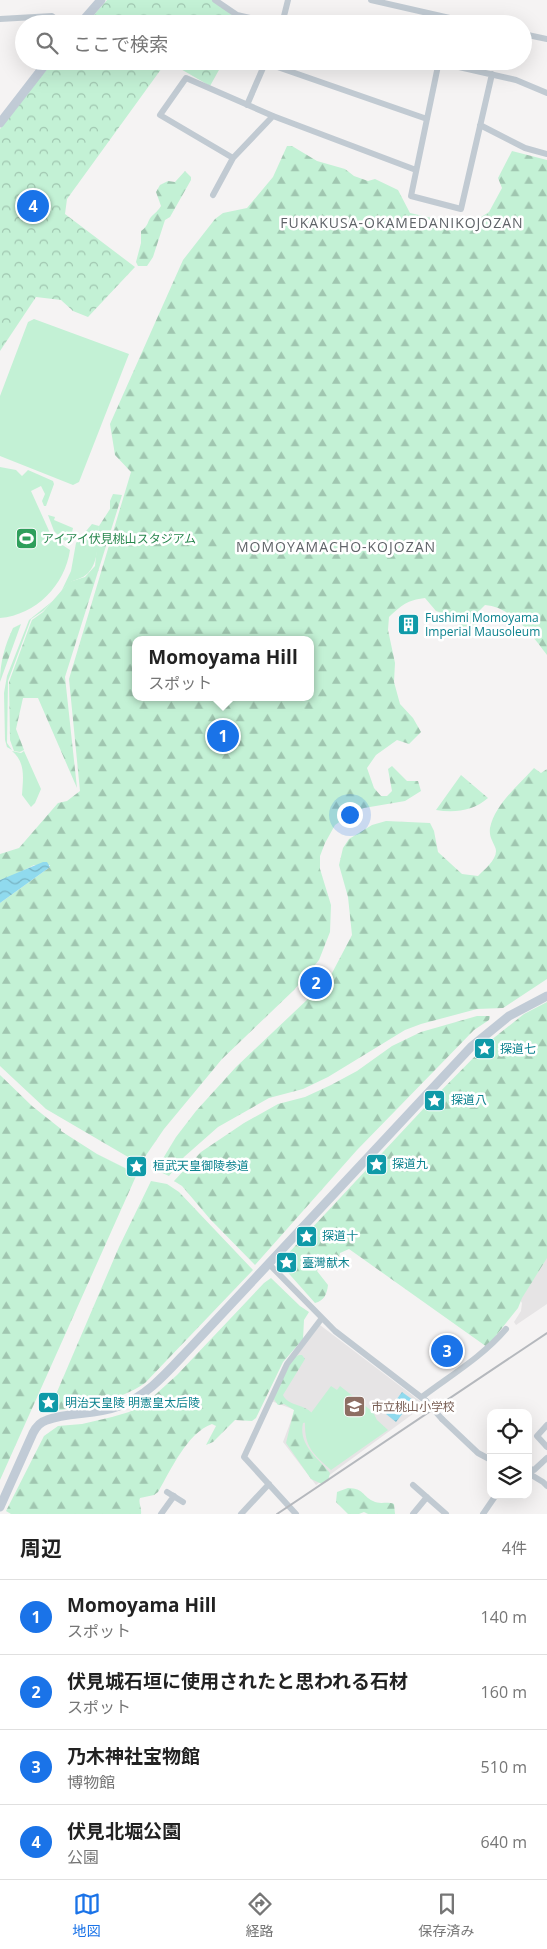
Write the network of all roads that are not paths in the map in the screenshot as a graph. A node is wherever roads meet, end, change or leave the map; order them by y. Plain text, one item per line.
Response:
1 (101, 0) edge
2 (215, 0) edge
3 (288, 0) edge
4 (371, 0) edge
5 (88, 15) edge
6 (237, 15) edge
7 (284, 15) edge
8 (427, 15) edge
9 (15, 19) edge
10 (0, 20) edge
11 (532, 36) edge
12 (547, 39) edge
13 (41, 70) edge
14 (262, 70) edge
15 (289, 70) edge
16 (436, 70) edge
17 (475, 70) edge
18 (492, 74) junction
19 (547, 93) edge
20 (247, 105) junction
21 (273, 116) junction
22 (427, 119) junction
23 (0, 123) edge
24 (480, 124) junction
25 (547, 154) edge
26 (233, 158) junction
27 (416, 170) junction
28 (213, 195) dead end
29 (547, 996) edge
30 (269, 1264) junction
31 (322, 1318) junction
32 (506, 1329) dead end
33 (424, 1399) junction
34 (547, 1425) edge
35 (547, 1447) edge
36 (487, 1458) edge
37 (547, 1458) edge
38 (532, 1469) edge
39 (532, 1475) edge
40 (270, 1484) junction
41 (413, 1485) dead end
42 (547, 1486) edge
43 (167, 1492) dead end
44 (174, 1496) junction
45 (427, 1498) junction
46 (493, 1499) edge
47 (183, 1502) dead end
48 (0, 1507) edge
49 (162, 1514) edge
50 (241, 1514) edge
51 (296, 1514) edge
52 (413, 1514) edge
53 (446, 1514) edge
54 (483, 1514) edge

1 - 5 street
2 - 6 street
3 - 7 street
4 - 8 street
9 - 10 street
11 - 12 street
13 - 23 street
14 - 20 street
15 - 22 street
16 - 22 street
17 - 18 street
18 - 19 street
18 - 24 street
20 - 21 street
20 - 26 street
21 - 26 street
21 - 27 street
22 - 27 street
24 - 25 street
24 - 27 street
26 - 28 street
29 - 30 street
30 - 31 street
30 - 48 street
31 - 33 street
31 - 40 street
32 - 33 street
33 - 36 street, bridge
34 - 35 street
37 - 38 street
39 - 42 street
40 - 50 street
40 - 51 street
41 - 45 street
43 - 44 street
44 - 47 street
44 - 49 street
45 - 52 street
45 - 53 street
46 - 54 street

